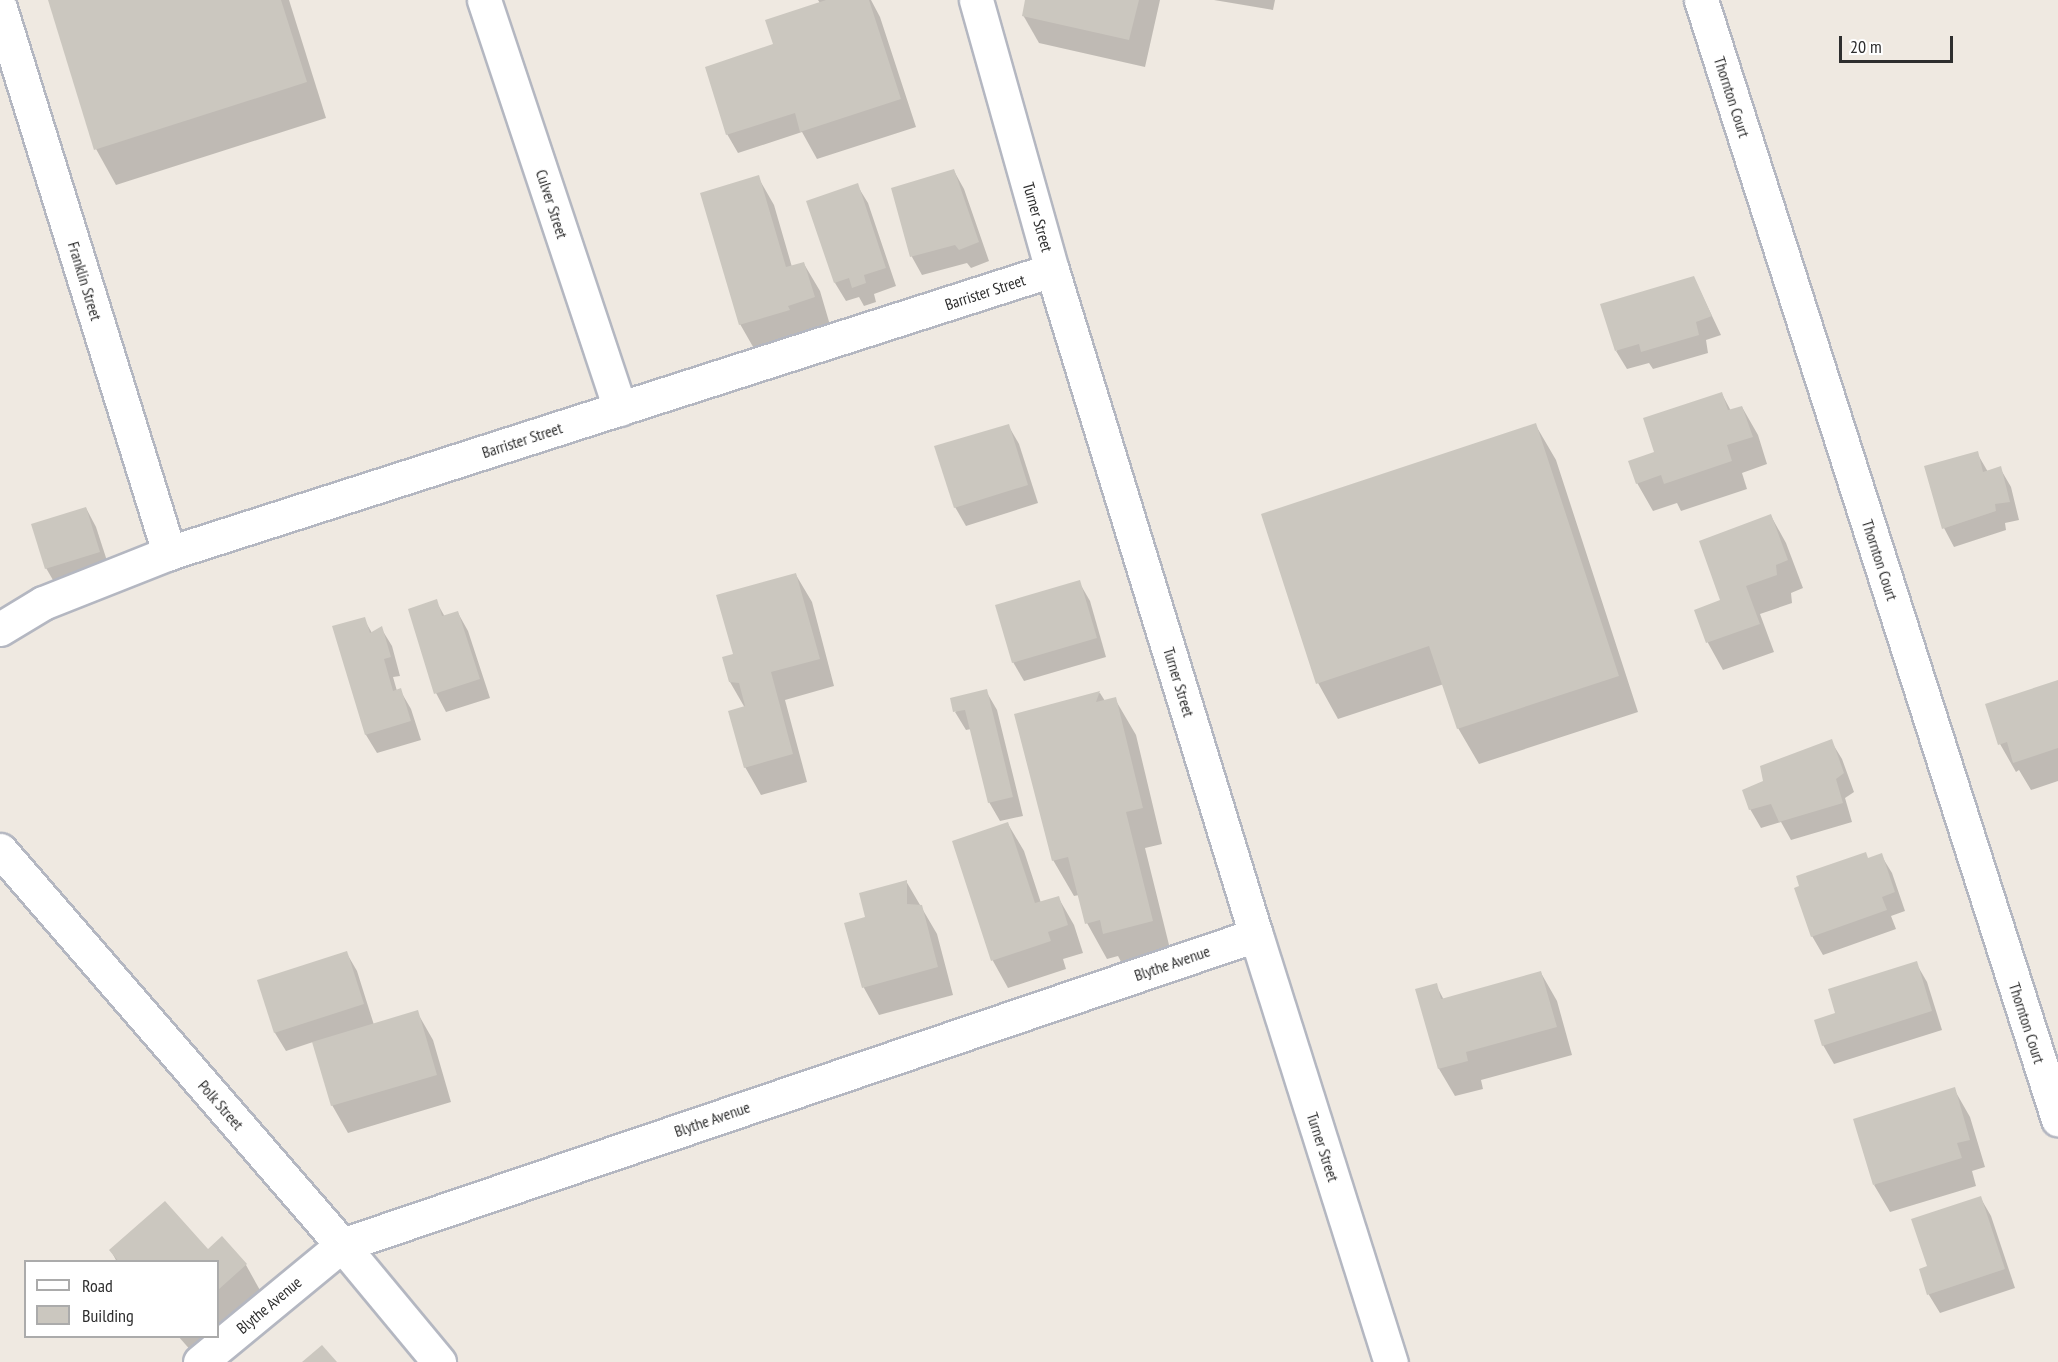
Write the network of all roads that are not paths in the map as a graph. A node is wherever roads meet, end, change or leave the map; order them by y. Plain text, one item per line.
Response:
1 (484, 0) edge
2 (976, 0) edge
3 (1701, 0) edge
4 (0, 8) edge
5 (1052, 270) junction
6 (620, 409) junction
7 (169, 554) junction
8 (0, 629) edge
9 (0, 850) edge
10 (1256, 935) junction
11 (2058, 1119) edge
12 (342, 1245) junction
13 (200, 1362) edge
14 (438, 1362) edge
15 (1391, 1362) edge

1 - 6 street, Culver Street
2 - 5 street, Turner Street
3 - 11 street, Thornton Court
4 - 7 street, Franklin Street
5 - 6 street, Barrister Street
5 - 10 street, Turner Street
6 - 7 street, Barrister Street
7 - 8 street, Barrister Street
9 - 12 street, Polk Street
10 - 12 street, Blythe Avenue
10 - 15 street, Turner Street
12 - 13 street, Blythe Avenue
12 - 14 street, Polk Street

